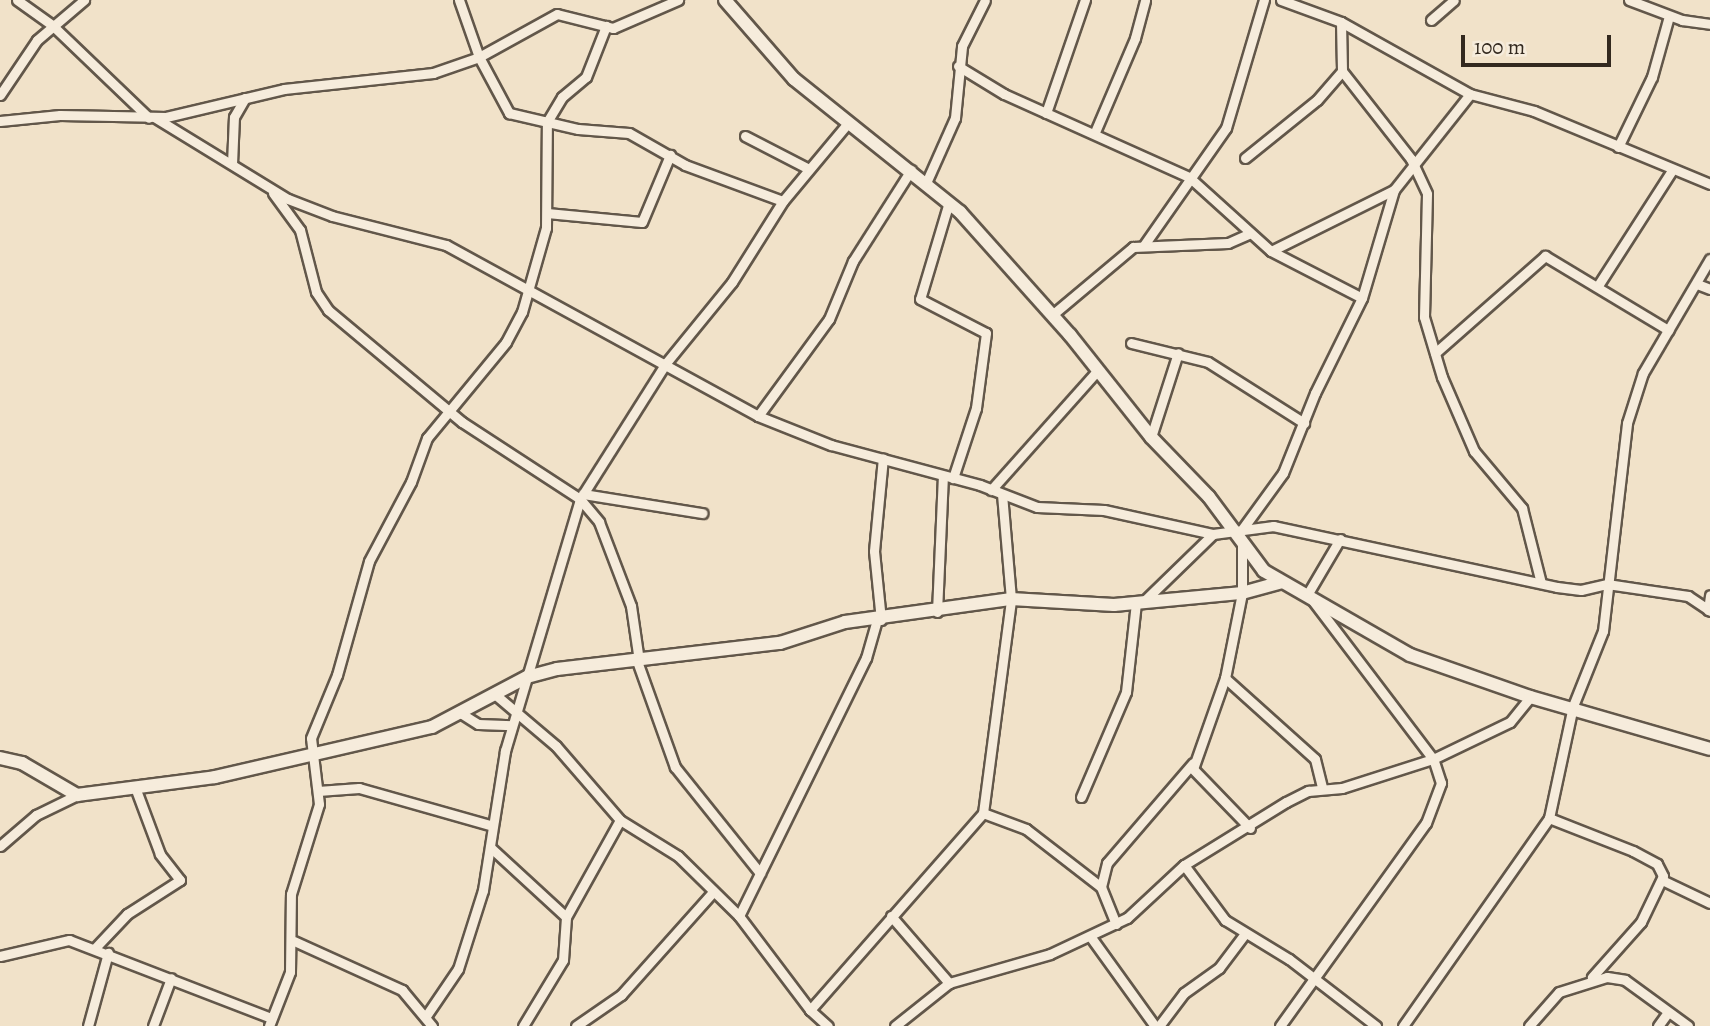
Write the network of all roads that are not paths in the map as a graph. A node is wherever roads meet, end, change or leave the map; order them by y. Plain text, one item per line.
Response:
1 (17, 0) edge
2 (84, 0) edge
3 (459, 0) edge
4 (678, 0) edge
5 (725, 0) edge
6 (985, 0) edge
7 (1085, 0) edge
8 (1145, 0) edge
9 (1265, 0) edge
10 (1281, 0) edge
11 (1454, 0) edge
12 (1629, 0) edge
13 (1669, 16) junction
14 (1431, 20) dead end
15 (1341, 22) junction
16 (1710, 24) edge
17 (52, 25) junction
18 (606, 26) junction
19 (480, 57) junction
20 (958, 66) junction
21 (1342, 71) junction
22 (1470, 94) junction
23 (0, 96) edge
24 (245, 98) junction
25 (1046, 113) junction
26 (152, 118) junction
27 (0, 121) edge
28 (547, 122) junction
29 (848, 122) junction
30 (1095, 132) junction
31 (745, 136) dead end
32 (1618, 147) junction
33 (670, 155) junction
34 (1245, 158) dead end
35 (232, 164) junction
36 (1414, 167) junction
37 (809, 169) junction
38 (911, 170) junction
39 (1671, 172) junction
40 (1189, 177) junction
41 (926, 183) junction
42 (1710, 184) edge
43 (270, 189) junction
44 (1394, 190) junction
45 (783, 201) junction
46 (950, 202) junction
47 (547, 213) junction
48 (1248, 234) junction
49 (1144, 245) junction
50 (1271, 251) junction
51 (1710, 259) edge
52 (1599, 284) junction
53 (1697, 284) junction
54 (531, 288) junction
55 (1710, 289) edge
56 (1362, 298) junction
57 (1052, 315) junction
58 (1668, 330) junction
59 (1131, 343) dead end
60 (1435, 352) junction
61 (1178, 353) junction
62 (666, 363) junction
63 (1098, 370) junction
64 (450, 412) junction
65 (758, 416) junction
66 (1304, 423) junction
67 (1151, 437) junction
68 (883, 458) junction
69 (948, 477) junction
70 (991, 490) junction
71 (1002, 494) junction
72 (581, 496) junction
73 (702, 513) dead end
74 (1238, 530) junction
75 (1213, 534) junction
76 (1340, 539) junction
77 (1242, 544) junction
78 (1282, 582) junction
79 (1541, 583) junction
80 (1607, 584) junction
81 (1242, 593) junction
82 (1710, 595) edge
83 (1308, 596) junction
84 (1010, 599) junction
85 (1139, 603) junction
86 (1709, 610) edge
87 (937, 612) junction
88 (879, 620) junction
89 (638, 661) junction
90 (527, 677) junction
91 (1225, 678) junction
92 (497, 696) junction
93 (1530, 697) junction
94 (1573, 706) junction
95 (462, 713) junction
96 (516, 713) junction
97 (512, 725) junction
98 (1710, 748) edge
99 (310, 757) junction
100 (0, 758) edge
101 (1433, 759) junction
102 (1193, 763) junction
103 (135, 787) junction
104 (1322, 788) junction
105 (318, 791) junction
106 (77, 795) junction
107 (1081, 797) dead end
108 (983, 813) junction
109 (1549, 818) junction
110 (620, 820) junction
111 (493, 826) junction
112 (1250, 828) junction
113 (0, 846) edge
114 (490, 848) junction
115 (1184, 865) junction
116 (760, 873) junction
117 (1662, 880) junction
118 (1101, 887) junction
119 (713, 892) junction
120 (1710, 903) edge
121 (739, 916) junction
122 (891, 916) junction
123 (566, 917) junction
124 (1116, 924) junction
125 (1244, 935) junction
126 (1090, 936) junction
127 (294, 941) junction
128 (95, 948) junction
129 (108, 953) junction
130 (0, 957) edge
131 (1592, 977) junction
132 (171, 978) junction
133 (1313, 978) junction
134 (949, 983) junction
135 (810, 1010) junction
136 (1668, 1012) junction
137 (426, 1016) junction
138 (270, 1022) edge
139 (581, 1025) edge
140 (88, 1026) edge
141 (153, 1026) edge
142 (432, 1026) edge
143 (523, 1026) edge
144 (828, 1026) edge
145 (895, 1026) edge
146 (1157, 1026) edge
147 (1280, 1026) edge
148 (1376, 1026) edge
149 (1403, 1026) edge
150 (1529, 1026) edge
151 (1658, 1026) edge
152 (1688, 1026) edge

1 - 17 street
2 - 17 street
3 - 19 street
4 - 18 street
5 - 29 street
6 - 20 street
7 - 25 street
8 - 30 street
9 - 40 street
10 - 15 street
11 - 14 street
12 - 13 street
13 - 16 street
13 - 32 street
15 - 21 street
15 - 22 street
17 - 23 street
17 - 26 street
18 - 19 street
18 - 28 street
19 - 24 street
19 - 28 street
20 - 25 street
20 - 41 street
21 - 34 street
21 - 36 street
22 - 32 street
22 - 36 street
24 - 26 street
24 - 35 street
25 - 30 street
26 - 27 street
26 - 35 street
28 - 33 street
28 - 47 street
29 - 37 street
29 - 38 street
30 - 40 street
31 - 37 street
32 - 39 street
33 - 45 street
33 - 47 street
35 - 43 street
36 - 44 street
36 - 60 street
37 - 45 street
38 - 41 street
38 - 65 street
39 - 42 street
39 - 52 street
40 - 48 street
40 - 49 street
41 - 46 street
43 - 54 street
43 - 64 street
44 - 50 street
44 - 56 street
45 - 62 street
46 - 57 street
46 - 69 street
47 - 54 street
48 - 49 street
48 - 50 street
49 - 57 street
50 - 56 street
51 - 53 street
52 - 58 street
52 - 60 street
53 - 55 street
53 - 58 street
54 - 62 street
54 - 64 street
56 - 66 street
57 - 63 street
58 - 80 street
59 - 61 street
60 - 79 street
61 - 66 street
61 - 67 street
62 - 65 street
62 - 72 street
63 - 67 street
63 - 70 street
64 - 72 street
64 - 99 street
65 - 68 street
66 - 74 street
67 - 74 street
68 - 69 street
68 - 88 street
69 - 70 street
69 - 87 street
70 - 71 street
71 - 75 street
71 - 84 street
72 - 73 street
72 - 89 street
72 - 90 street
74 - 75 street
74 - 76 street
74 - 77 street
75 - 85 street
76 - 79 street
76 - 83 street
77 - 78 street
77 - 81 street
78 - 81 street
78 - 83 street
79 - 80 street
80 - 86 street
80 - 94 street
81 - 85 street
81 - 91 street
82 - 86 street
83 - 93 street
83 - 101 street
84 - 85 street
84 - 87 street
84 - 108 street
85 - 107 street
87 - 88 street
88 - 89 street
88 - 116 street
89 - 90 street
89 - 116 street
90 - 92 street
90 - 96 street
91 - 102 street
91 - 104 street
92 - 95 street
92 - 96 street
93 - 94 street
93 - 101 street
94 - 98 street
94 - 109 street
95 - 97 street
95 - 99 street
96 - 97 street
96 - 110 street
97 - 111 street
99 - 103 street
99 - 105 street
100 - 106 street
101 - 104 street
101 - 133 street
102 - 112 street
102 - 118 street
103 - 106 street
103 - 128 street
104 - 112 street
105 - 111 street
105 - 127 street
106 - 113 street
108 - 118 street
108 - 122 street
109 - 117 street
109 - 149 street
110 - 119 street
110 - 123 street
111 - 114 street
112 - 115 street
114 - 123 street
114 - 137 street
115 - 124 street
115 - 125 street
116 - 121 street
117 - 120 street
117 - 131 street
118 - 124 street
119 - 121 street
119 - 139 street
121 - 135 street
122 - 134 street
122 - 135 street
123 - 143 street
124 - 126 street
125 - 133 street
125 - 146 street
126 - 134 street
126 - 146 street
127 - 137 street
127 - 138 street
128 - 129 street
128 - 130 street
129 - 132 street
129 - 140 street
131 - 136 street
131 - 150 street
132 - 138 street
132 - 141 street
133 - 147 street
133 - 148 street
134 - 145 street
135 - 144 street
136 - 151 street
136 - 152 street
137 - 142 street

